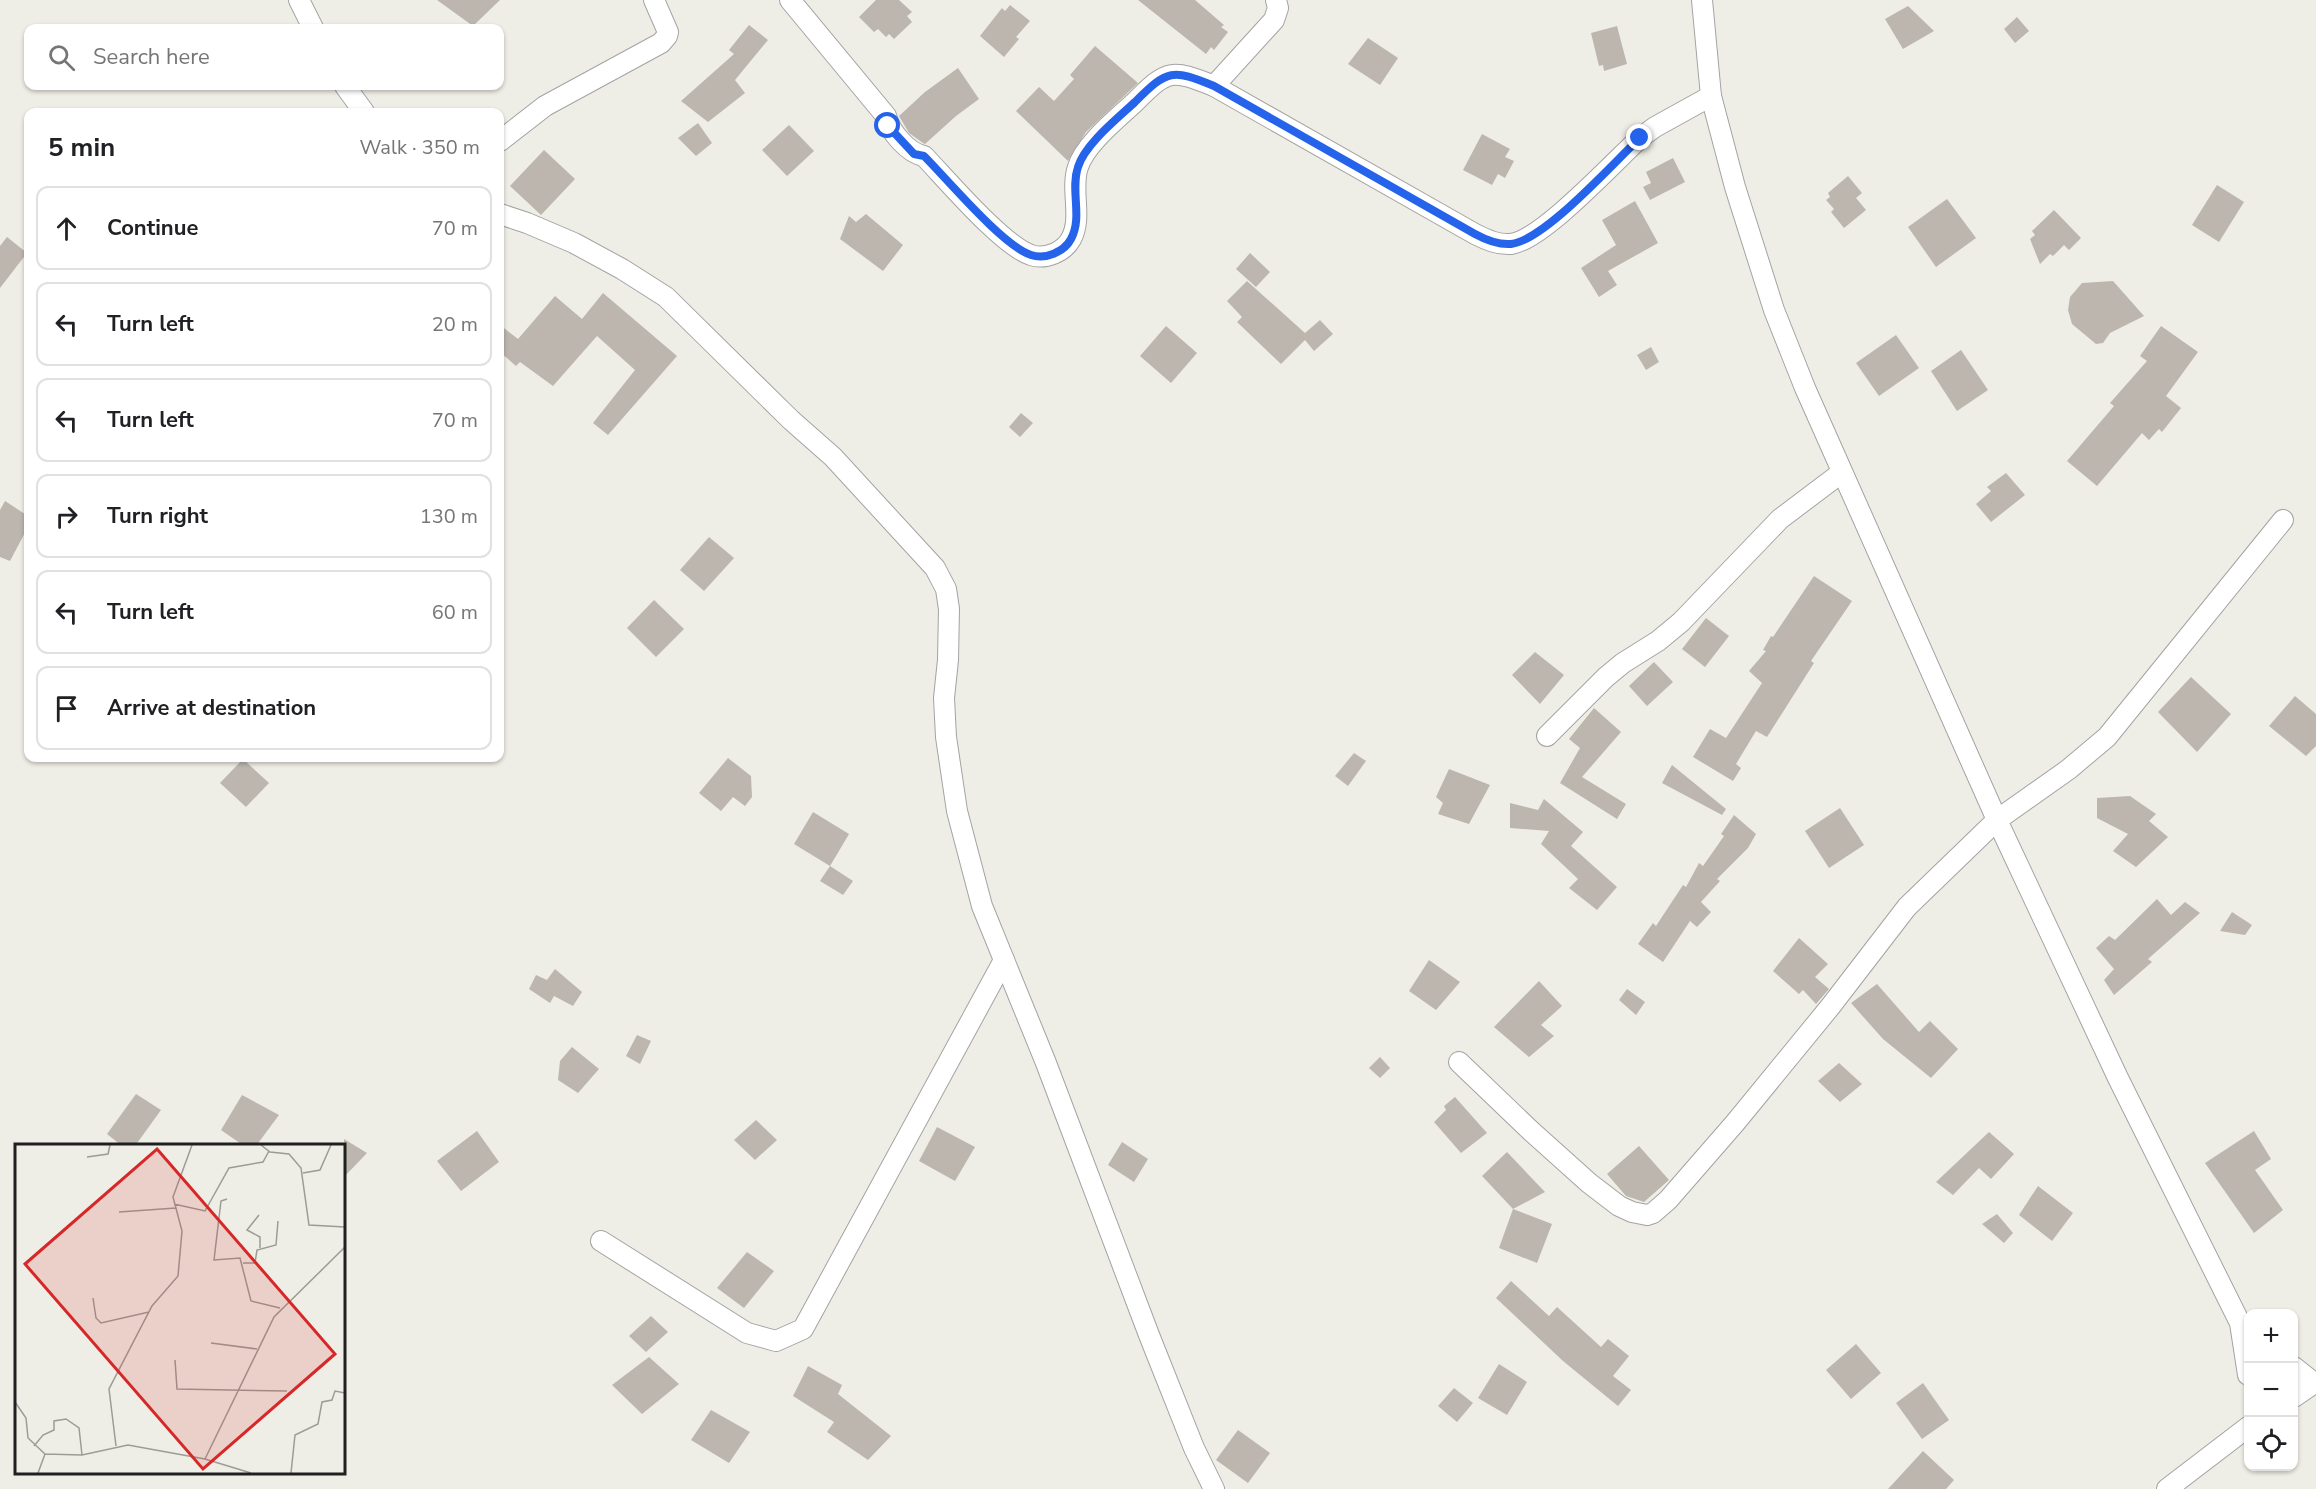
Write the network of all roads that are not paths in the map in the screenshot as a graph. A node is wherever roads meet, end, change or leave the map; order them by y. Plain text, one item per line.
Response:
1 (299, 0) edge
2 (654, 0) edge
3 (790, 0) edge
4 (1276, 0) edge
5 (1702, 0) edge
6 (311, 24) edge
7 (1214, 86) junction
8 (348, 90) edge
9 (1711, 96) junction
10 (361, 108) edge
11 (504, 138) edge
12 (504, 215) edge
13 (1841, 473) junction
14 (2283, 520) dead end
15 (1547, 736) dead end
16 (1997, 820) junction
17 (1004, 960) junction
18 (1459, 1062) dead end
19 (602, 1241) dead end
20 (2244, 1327) edge
21 (2298, 1370) edge
22 (2315, 1383) edge
23 (2298, 1394) edge
24 (2244, 1430) edge
25 (1214, 1489) edge
26 (2167, 1489) edge

1 - 6 street
2 - 11 street
3 - 7 street
4 - 7 street
5 - 9 street
7 - 9 street
8 - 10 street
9 - 13 street
12 - 17 street
13 - 15 street
13 - 16 street
14 - 16 street
16 - 18 street
16 - 20 street
17 - 19 street
17 - 25 street
21 - 22 street
22 - 23 street
24 - 26 street

